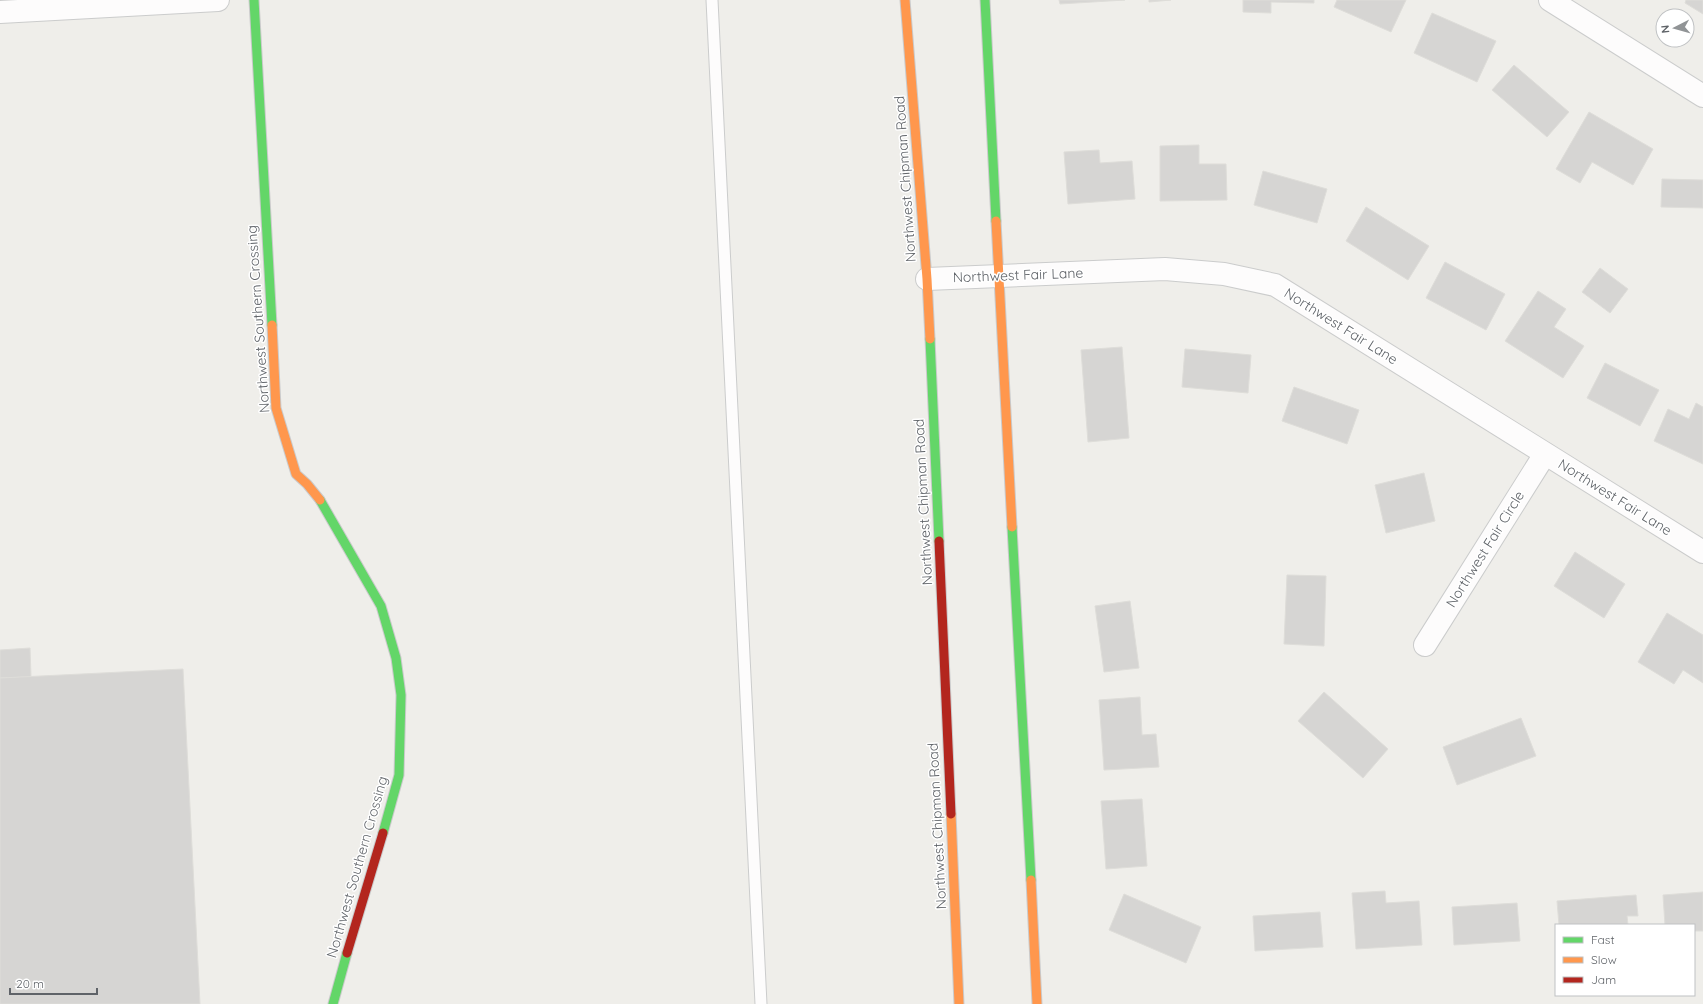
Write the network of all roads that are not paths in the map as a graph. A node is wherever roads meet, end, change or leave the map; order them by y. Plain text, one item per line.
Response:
1 (218, 0) edge
2 (254, 0) edge
3 (712, 0) edge
4 (905, 0) edge
5 (985, 0) edge
6 (1550, 0) edge
7 (100, 3) edge
8 (0, 12) edge
9 (1703, 96) edge
10 (1000, 276) junction
11 (927, 279) junction
12 (1546, 454) junction
13 (1703, 552) edge
14 (1425, 645) dead end
15 (333, 1004) edge
16 (761, 1004) edge
17 (959, 1004) edge
18 (1037, 1004) edge

1 - 7 street
2 - 15 main road, Northwest Southern Crossing
3 - 16 lane
4 - 11 main road, Northwest Chipman Road
5 - 10 main road
6 - 9 street
7 - 8 street
10 - 11 street, Northwest Fair Lane
10 - 12 street, Northwest Fair Lane
10 - 18 main road
11 - 17 main road, Northwest Chipman Road
12 - 13 street, Northwest Fair Lane
12 - 14 street, Northwest Fair Circle

